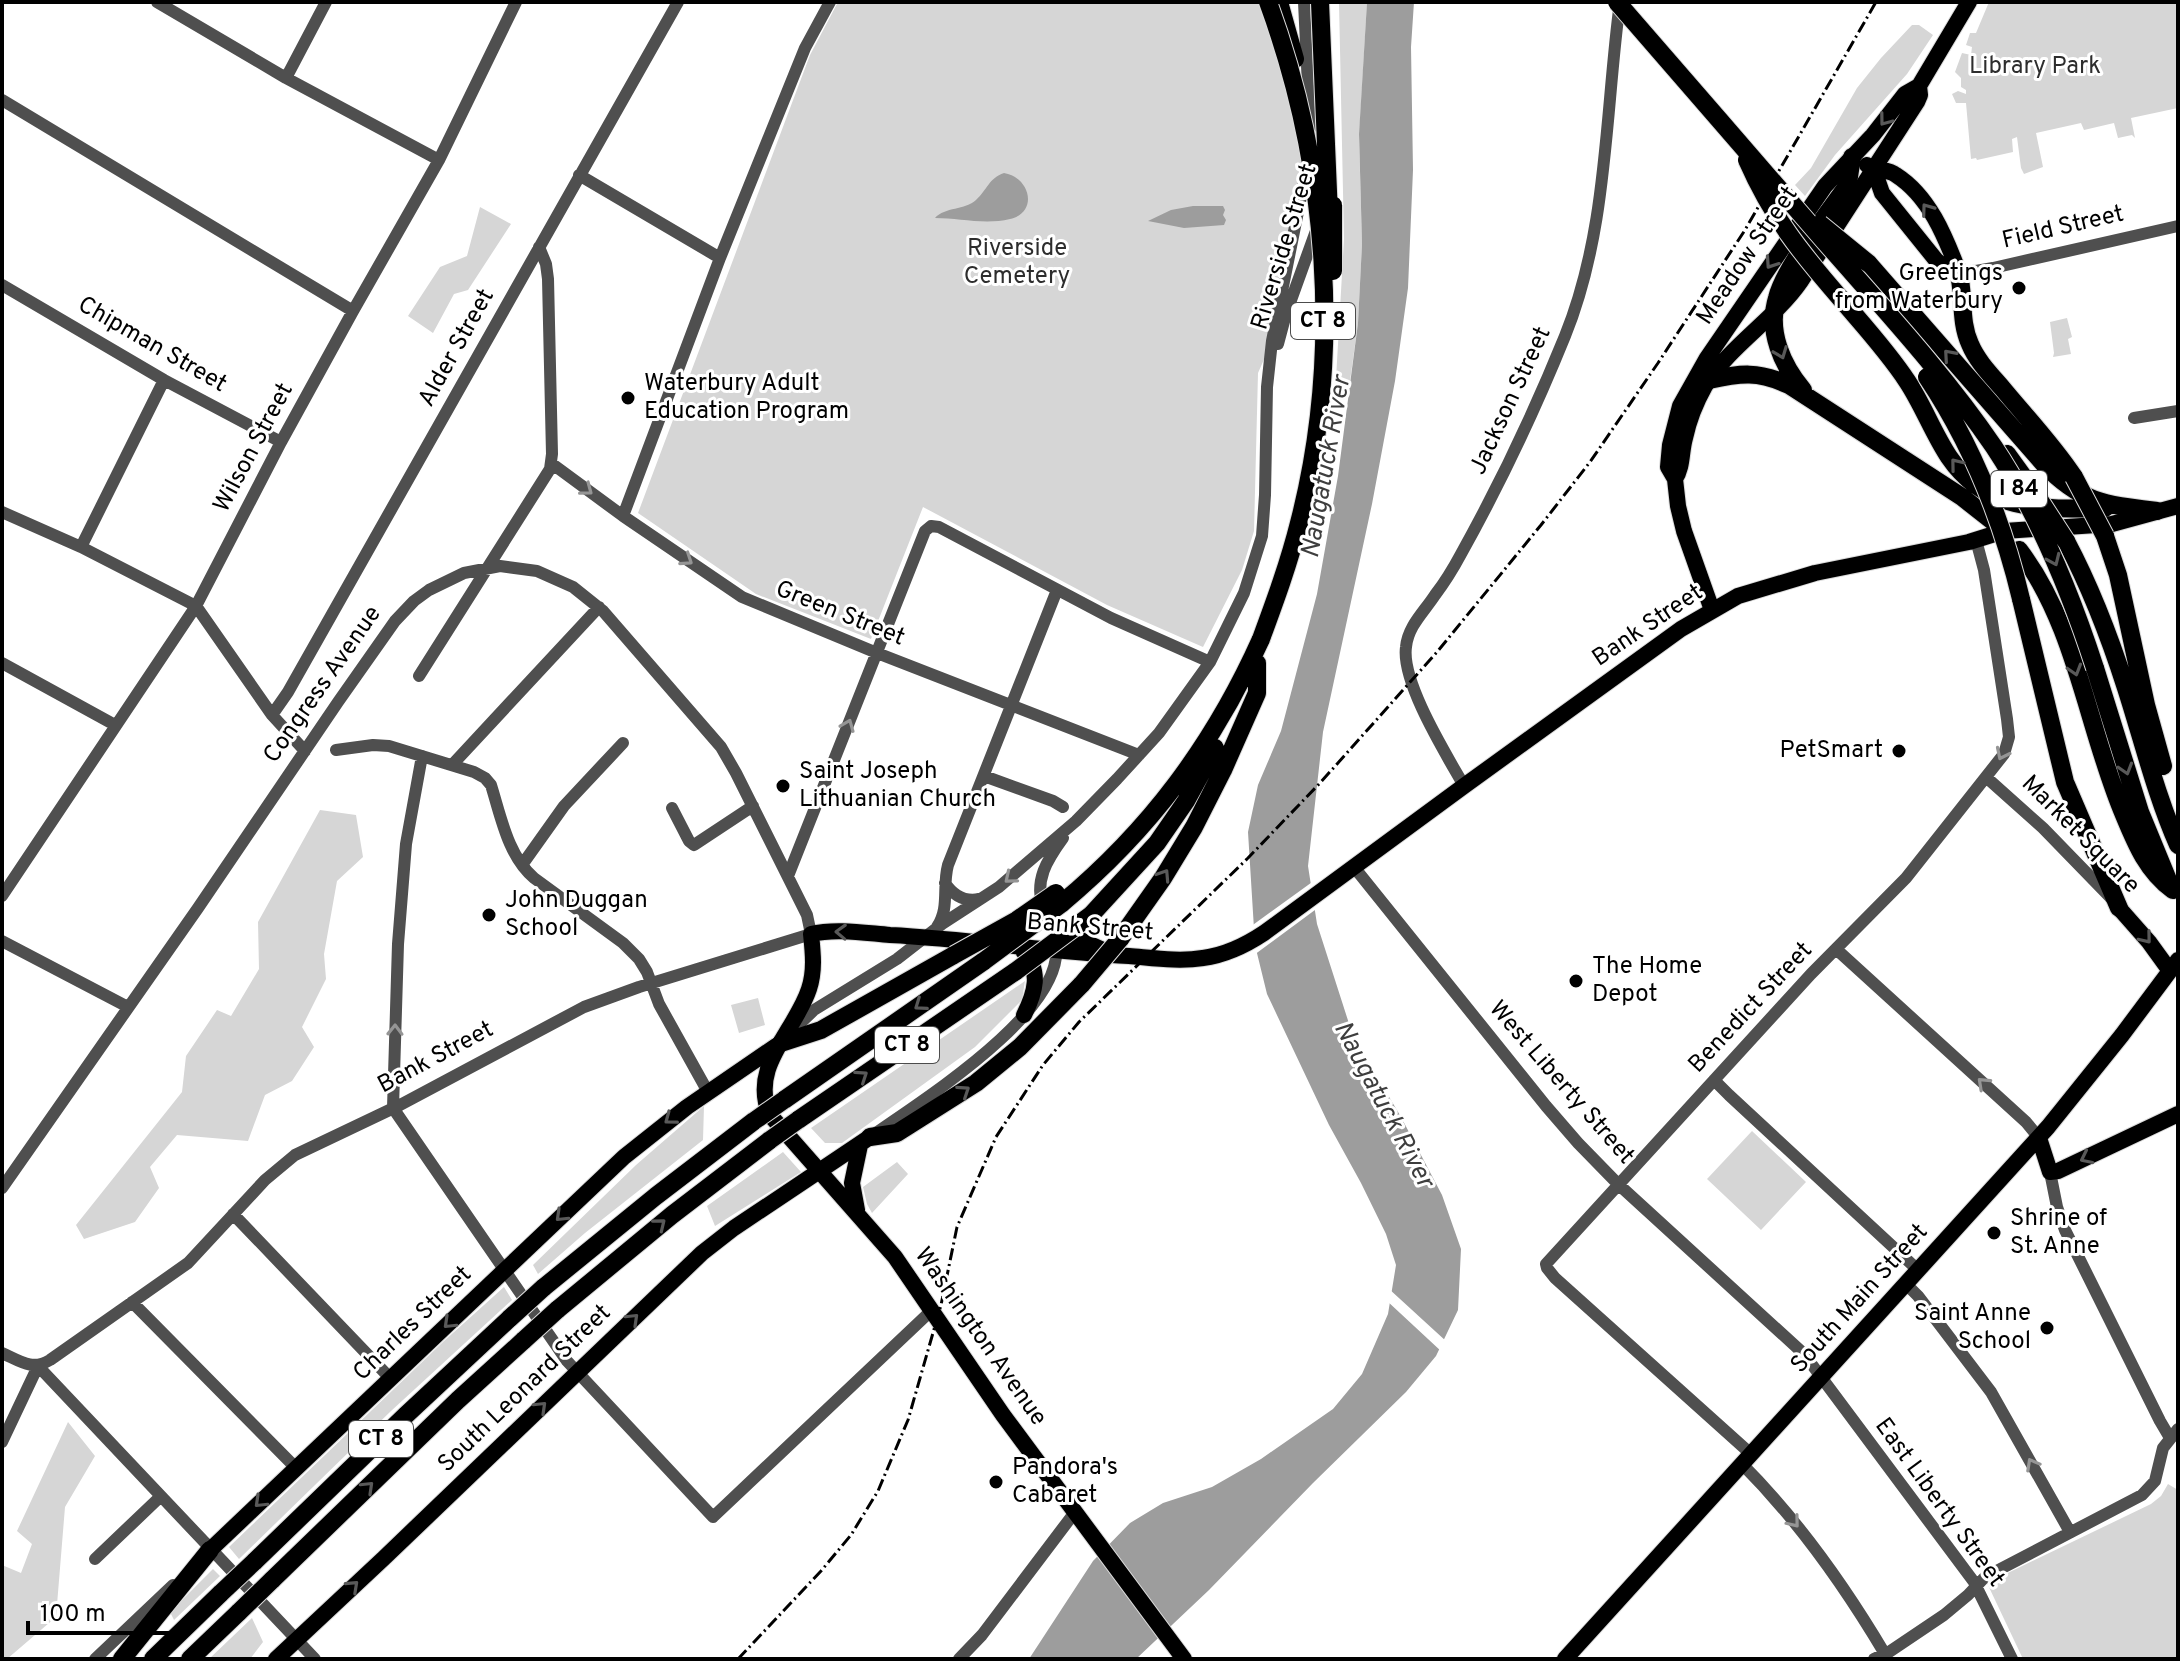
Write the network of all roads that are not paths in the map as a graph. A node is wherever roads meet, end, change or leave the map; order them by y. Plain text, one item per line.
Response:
1 (157, 2) edge
2 (326, 2) edge
3 (516, 2) edge
4 (678, 2) edge
5 (830, 2) edge
6 (1268, 2) edge
7 (1279, 2) edge
8 (1289, 2) edge
9 (1304, 2) edge
10 (1323, 2) edge
11 (1618, 2) edge
12 (1969, 2) edge
13 (1299, 74) junction
14 (286, 78) junction
15 (1919, 86) junction
16 (2, 100) edge
17 (1738, 140) junction
18 (1852, 157) junction
19 (439, 160) junction
20 (1874, 170) junction
21 (579, 175) junction
22 (2178, 226) edge
23 (1329, 230) junction
24 (539, 247) junction
25 (720, 258) junction
26 (1862, 270) junction
27 (1958, 270) junction
28 (2, 285) edge
29 (353, 311) junction
30 (1774, 314) junction
31 (1904, 332) junction
32 (1270, 361) junction
33 (164, 380) junction
34 (1709, 380) junction
35 (1815, 401) junction
36 (2178, 411) edge
37 (2134, 418) dead end
38 (281, 442) junction
39 (1315, 442) junction
40 (551, 463) junction
41 (1675, 479) junction
42 (2178, 506) edge
43 (2132, 508) junction
44 (2157, 511) junction
45 (2, 512) edge
46 (623, 516) junction
47 (1976, 540) junction
48 (81, 547) junction
49 (488, 567) junction
50 (1057, 590) junction
51 (196, 606) junction
52 (599, 607) junction
53 (1712, 610) junction
54 (877, 653) junction
55 (1210, 662) junction
56 (1257, 663) junction
57 (2, 664) edge
58 (419, 676) dead end
59 (1012, 706) junction
60 (272, 715) junction
61 (115, 725) junction
62 (623, 743) dead end
63 (336, 750) dead end
64 (305, 751) junction
65 (1139, 755) junction
66 (422, 756) junction
67 (452, 765) junction
68 (984, 776) junction
69 (1987, 778) junction
70 (1464, 786) junction
71 (753, 806) junction
72 (1063, 807) dead end
73 (672, 808) dead end
74 (2178, 818) edge
75 (1076, 821) junction
76 (2178, 837) edge
77 (2178, 845) edge
78 (522, 865) junction
79 (1354, 867) junction
80 (788, 876) junction
81 (945, 883) junction
82 (2176, 895) edge
83 (2, 896) edge
84 (985, 897) junction
85 (1059, 899) junction
86 (2119, 908) junction
87 (1045, 915) junction
88 (931, 933) junction
89 (811, 934) junction
90 (2, 941) edge
91 (1013, 946) junction
92 (1118, 947) junction
93 (1836, 949) junction
94 (1057, 950) junction
95 (2175, 970) edge
96 (651, 984) junction
97 (128, 1007) junction
98 (1024, 1015) junction
99 (781, 1043) junction
100 (1714, 1080) junction
101 (708, 1092) junction
102 (393, 1108) junction
103 (2178, 1114) edge
104 (2039, 1138) junction
105 (865, 1141) junction
106 (820, 1171) junction
107 (2050, 1172) junction
108 (1618, 1184) junction
109 (2, 1188) edge
110 (233, 1214) junction
111 (862, 1218) junction
112 (505, 1269) junction
113 (1919, 1271) junction
114 (1906, 1284) junction
115 (132, 1302) junction
116 (932, 1310) junction
117 (2, 1353) edge
118 (38, 1366) junction
119 (577, 1373) junction
120 (390, 1378) junction
121 (1821, 1378) junction
122 (2174, 1434) edge
123 (2, 1442) edge
124 (1746, 1459) junction
125 (296, 1468) junction
126 (160, 1497) junction
127 (1075, 1512) junction
128 (2070, 1532) junction
129 (210, 1550) junction
130 (95, 1559) dead end
131 (1977, 1585) junction
132 (296, 1640) junction
133 (1572, 1657) edge
134 (1880, 1657) edge
135 (95, 1659) edge
136 (122, 1659) edge
137 (153, 1659) edge
138 (190, 1659) edge
139 (276, 1659) edge
140 (315, 1659) edge
141 (959, 1659) edge
142 (1184, 1659) edge
143 (2012, 1659) edge

1 - 14 street
2 - 14 street
3 - 19 street, Wilson Street
4 - 21 street, Alder Street
5 - 25 street
6 - 39 highway, CT 8, bridge
7 - 13 highway, CT 8
8 - 13 highway
9 - 32 street, Riverside Street
10 - 23 highway, bridge
10 - 32 street, Riverside Street
10 - 39 highway, bridge
11 - 17 highway, bridge
11 - 31 highway, I 84, bridge
11 - 70 street, Jackson Street
12 - 15 main road, Meadow Street
13 - 23 highway, CT 8, bridge
14 - 19 street
15 -> 18 main road, Meadow Street
15 - 20 main road, Meadow Street
16 - 29 street
17 - 26 highway, bridge
43 -> 17 highway, bridge
18 - 20 main road
18 - 30 highway
18 -> 41 main road, Meadow Street
19 - 29 street, Wilson Street
20 - 27 main road
27 -> 20 main road
20 - 30 main road, Meadow Street
21 - 24 street, Alder Street
21 - 25 street
22 - 27 street, Field Street
23 - 56 highway, CT 8, bridge
24 - 40 street
24 - 60 street, Alder Street
25 - 46 street
43 -> 26 highway
26 - 77 highway, I 84, bridge
27 - 74 highway, bridge
28 - 33 street, Chipman Street
29 - 38 street, Wilson Street
30 - 34 main road, Meadow Street
30 -> 35 highway
31 -> 82 highway, I 84, bridge
31 - 86 highway, bridge
32 - 55 street, Riverside Street
33 - 38 street, Chipman Street
33 - 48 street
34 - 35 highway
34 - 41 main road, Meadow Street
35 -> 82 highway, bridge
36 - 37 street
38 - 51 street, Wilson Street
39 - 85 highway, CT 8, bridge
40 -> 46 street, Green Street
40 - 49 street
41 - 53 main road, Meadow Street
42 - 44 main road, Bank Street
43 - 44 highway
44 - 47 main road, Bank Street
45 - 48 street
46 -> 54 street, Green Street
47 - 53 main road, Bank Street
47 -> 69 street, Market Square
48 - 51 street
49 - 52 street, Congress Avenue
49 - 58 street
49 - 64 street, Congress Avenue
50 - 54 street
50 - 55 street
50 - 59 street
51 - 60 street
51 - 61 street, Wilson Street
52 - 67 street
52 - 71 street, Congress Avenue
53 - 70 main road, Bank Street
54 - 59 street, Green Street
80 -> 54 street
55 - 65 street, Riverside Street
92 -> 56 highway
138 -> 56 highway, CT 8, bridge
57 - 61 street
59 - 65 street, Green Street
59 - 68 street
60 - 64 street
61 - 83 street, Wilson Street
62 - 78 street
63 - 66 street
64 - 97 street, Congress Avenue
65 - 75 street, Riverside Street
66 - 67 street
102 -> 66 street
67 - 78 street
68 - 72 street
68 - 81 street
69 - 86 street, Market Square
69 - 93 street, Benedict Street
70 - 79 main road, Bank Street
71 - 73 street
71 - 80 street, Congress Avenue
75 -> 84 street, Riverside Street
75 - 87 street, Riverside Street
76 - 77 highway
78 - 96 street
79 - 92 main road, Bank Street
79 - 108 street, West Liberty Street
80 - 89 street, Congress Avenue
81 - 84 street
81 - 88 street
84 - 88 street, Riverside Street
85 - 99 highway, bridge
85 -> 137 highway, CT 8, bridge
86 -> 95 main road, Market Square
87 - 92 main road
87 - 94 street, Riverside Street
88 -> 89 main road, Bank Street
88 - 91 main road, Bank Street
88 - 99 street, Riverside Street
89 - 96 street, Bank Street
89 - 99 main road, Congress Avenue
90 - 97 street
91 - 94 main road, Bank Street
91 - 98 main road
92 - 94 main road, Bank Street
105 -> 92 highway, bridge
93 - 100 street, Benedict Street
104 -> 93 street
94 - 98 street
95 - 104 main road, South Main Street
96 - 101 street
96 - 102 street, Bank Street
97 - 109 street, Congress Avenue
98 - 105 street
99 - 101 main road, Charles Street
99 - 106 main road, Washington Avenue
100 - 108 street, Benedict Street
100 - 113 street
101 -> 112 main road, Charles Street
102 - 110 street, Bank Street
102 - 112 street
103 -> 107 main road
104 - 107 main road
104 - 113 main road, South Main Street
105 - 106 main road, South Leonard Street
105 - 111 main road
106 - 111 main road, Washington Avenue
119 -> 106 main road, South Leonard Street
107 - 122 street
108 - 121 street, West Liberty Street
108 - 124 street, Benedict Street
110 - 115 street, Bank Street
110 - 120 street
111 - 116 main road, Washington Avenue
112 - 119 street
112 -> 120 main road, Charles Street
113 - 114 main road, South Main Street
114 - 121 main road, South Main Street
128 -> 114 street
115 - 118 street, Bank Street
115 - 125 street
116 - 119 street
116 - 127 main road, Washington Avenue
117 - 118 street
118 - 123 street
118 - 126 street
132 -> 119 main road, South Leonard Street
120 - 125 main road, Charles Street
121 - 124 main road, South Main Street
121 - 131 street, East Liberty Street
122 - 128 street
124 - 133 main road, South Main Street
124 -> 134 street
125 -> 129 main road, Charles Street
126 - 129 street
126 - 130 street
127 - 141 street
127 - 142 main road, Washington Avenue
128 - 131 street
129 - 132 street
129 - 135 street, Charles Street
129 - 136 highway
131 - 134 street
131 - 143 street, East Liberty Street
132 - 139 main road, South Leonard Street
132 - 140 street

